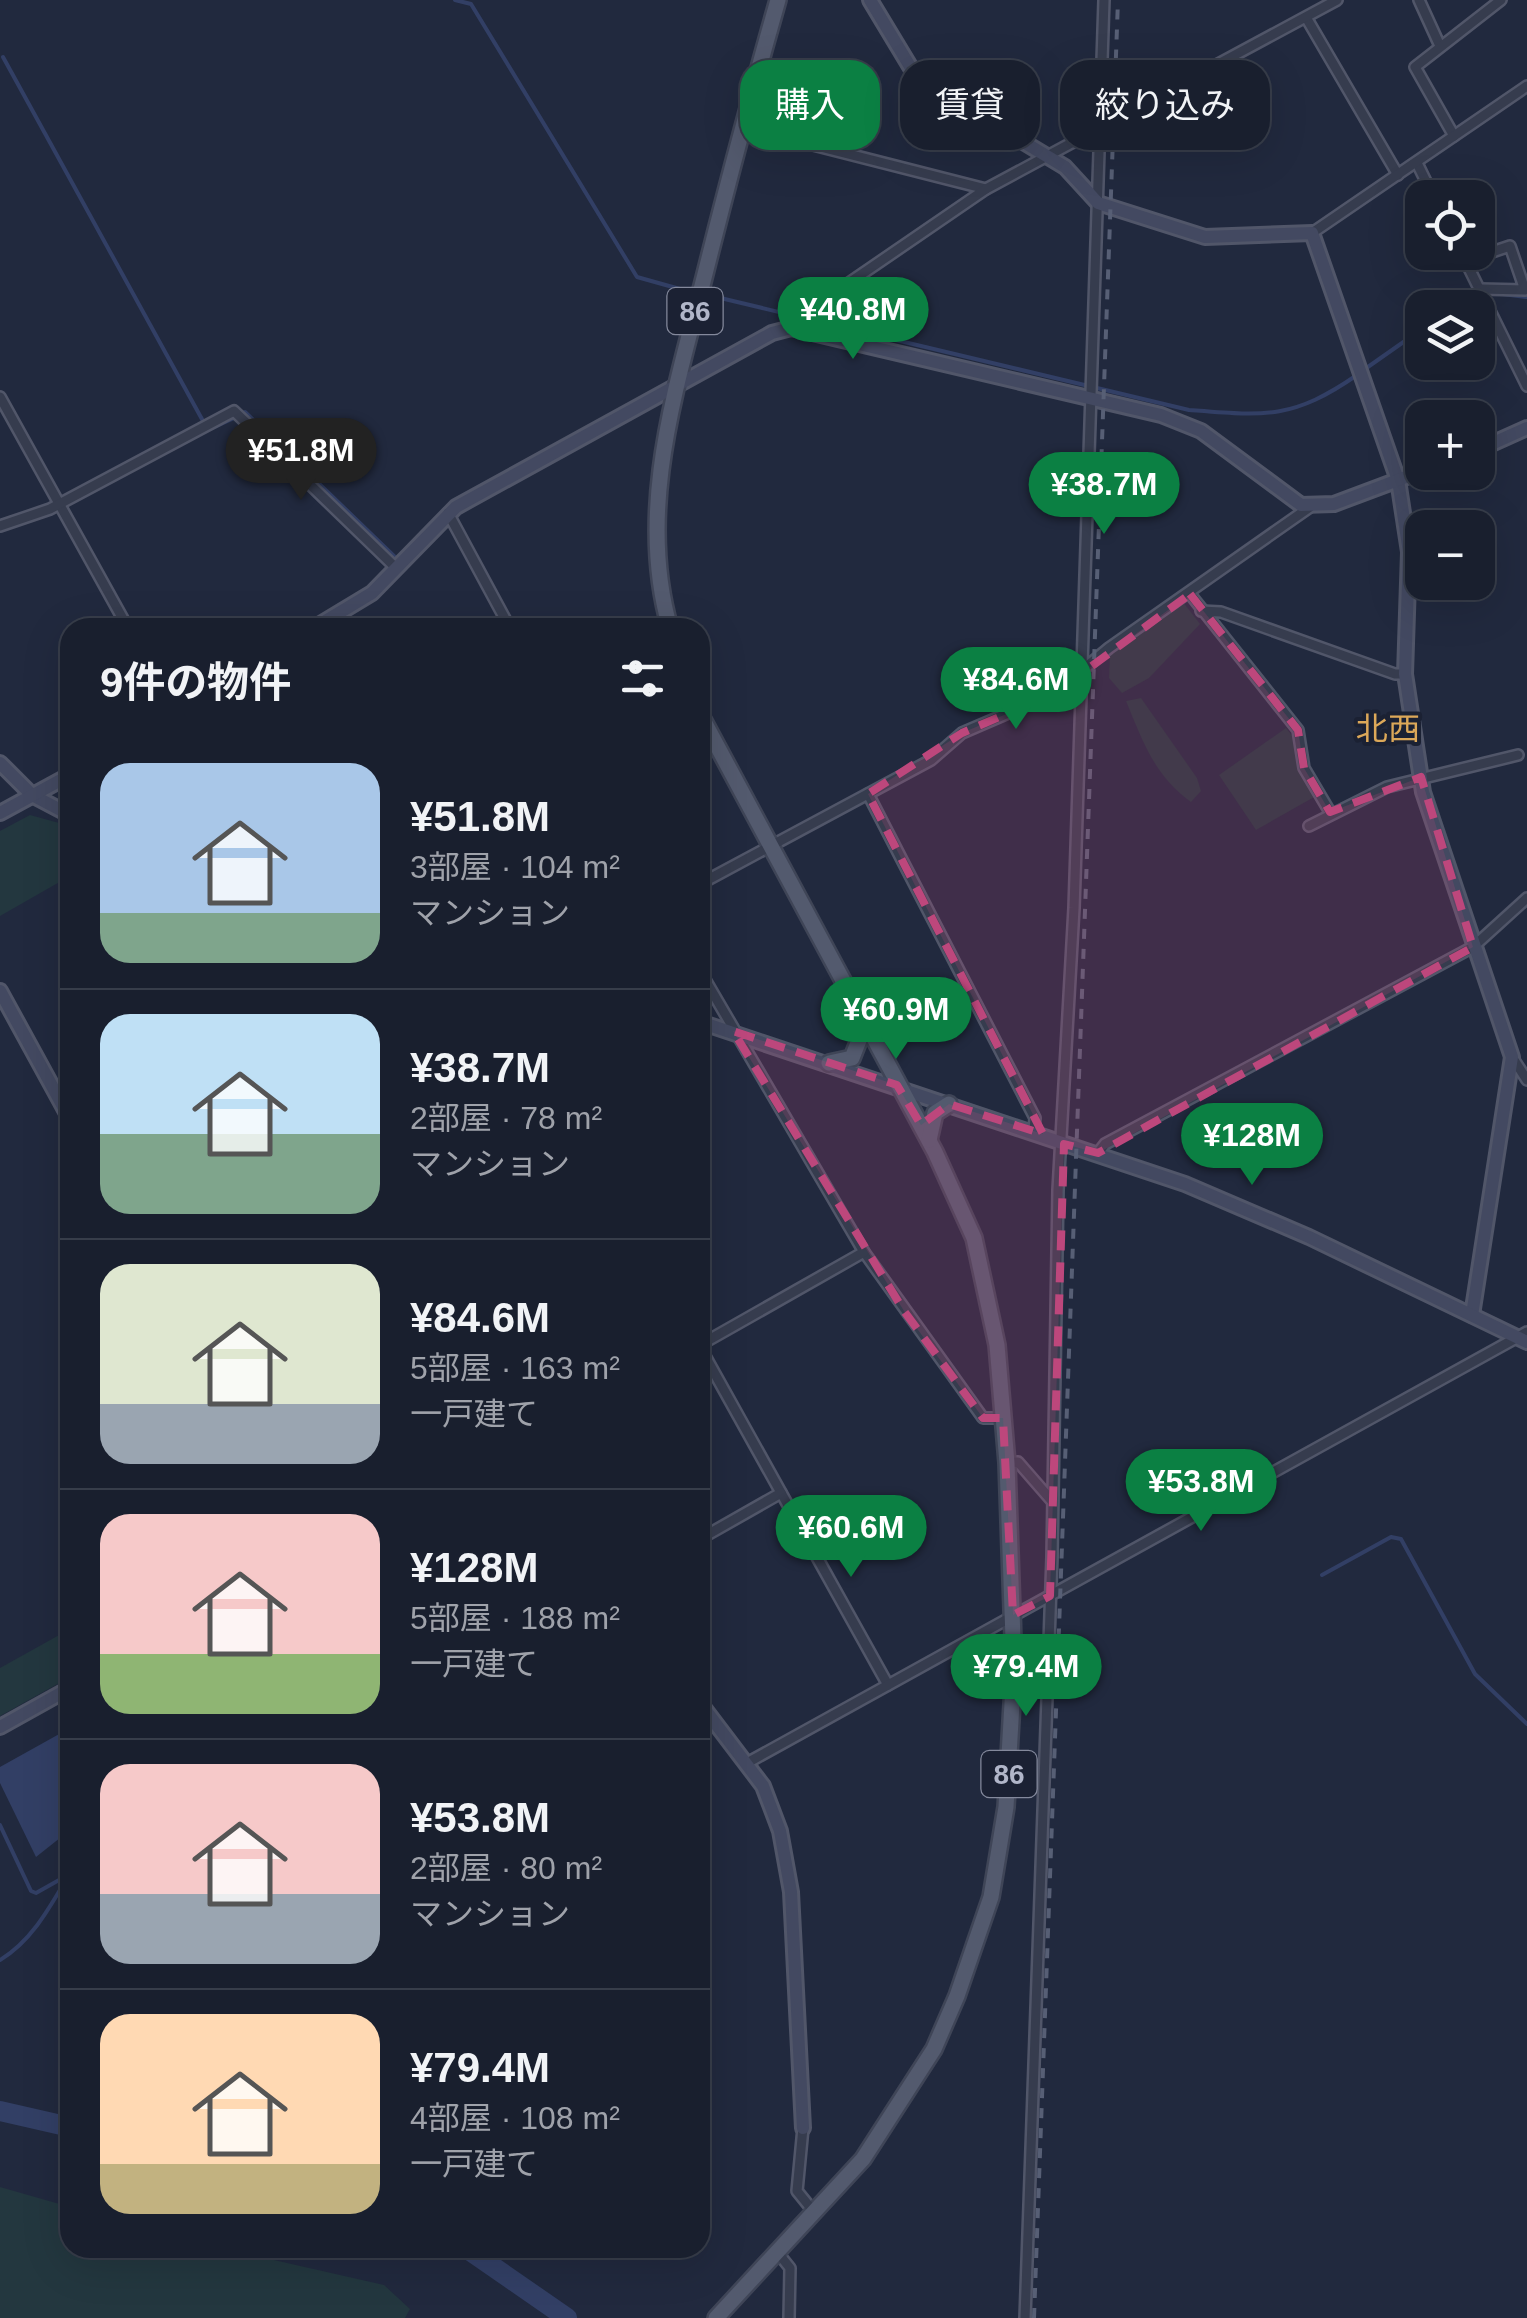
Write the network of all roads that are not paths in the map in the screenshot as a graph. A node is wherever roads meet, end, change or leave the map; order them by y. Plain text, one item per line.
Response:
1 (778, 0) edge
2 (870, 0) edge
3 (1104, 0) edge
4 (1337, 0) edge
5 (1419, 0) edge
6 (1501, 0) edge
7 (1306, 19) junction
8 (1440, 46) junction
9 (761, 60) edge
10 (1102, 60) edge
11 (1226, 60) edge
12 (1527, 86) edge
13 (740, 135) edge
14 (1454, 136) junction
15 (1060, 147) edge
16 (831, 150) edge
17 (1099, 150) edge
18 (1045, 155) junction
19 (1417, 163) junction
20 (1398, 175) junction
21 (1425, 180) edge
22 (986, 190) junction
23 (1098, 203) junction
24 (1312, 233) junction
25 (1495, 250) edge
26 (1470, 270) edge
27 (1480, 290) edge
28 (1495, 290) edge
29 (1495, 321) edge
30 (791, 328) junction
31 (678, 386) junction
32 (1527, 386) edge
33 (0, 397) edge
34 (1090, 398) junction
35 (1527, 428) edge
36 (1495, 442) edge
37 (1405, 477) edge
38 (1398, 480) junction
39 (60, 504) junction
40 (1310, 507) junction
41 (448, 513) junction
42 (0, 526) edge
43 (395, 567) junction
44 (1190, 594) junction
45 (1201, 610) junction
46 (123, 618) edge
47 (331, 618) edge
48 (505, 618) edge
49 (668, 618) edge
50 (1405, 674) junction
51 (1079, 676) junction
52 (710, 733) edge
53 (1518, 755) dead end
54 (0, 763) edge
55 (1420, 777) junction
56 (60, 780) edge
57 (868, 794) junction
58 (32, 795) junction
59 (60, 810) edge
60 (0, 812) edge
61 (1330, 812) junction
62 (1309, 826) dead end
63 (770, 847) junction
64 (710, 879) edge
65 (1527, 898) edge
66 (1473, 947) junction
67 (710, 989) edge
68 (0, 990) edge
69 (710, 1025) edge
70 (865, 1025) junction
71 (733, 1031) junction
72 (1512, 1058) junction
73 (829, 1062) junction
74 (1527, 1080) edge
75 (897, 1085) junction
76 (60, 1101) edge
77 (949, 1104) junction
78 (1034, 1131) junction
79 (929, 1140) junction
80 (1064, 1144) junction
81 (1098, 1153) junction
82 (864, 1252) junction
83 (1472, 1315) junction
84 (1524, 1337) edge
85 (710, 1340) edge
86 (710, 1364) edge
87 (1004, 1418) junction
88 (1007, 1463) junction
89 (781, 1493) junction
90 (1052, 1501) junction
91 (710, 1533) edge
92 (1050, 1596) junction
93 (1012, 1615) junction
94 (888, 1685) junction
95 (60, 1694) edge
96 (710, 1716) edge
97 (0, 1727) edge
98 (747, 1762) junction
99 (803, 2128) joint
100 (816, 2214) junction
101 (778, 2254) junction
102 (716, 2318) edge
103 (790, 2318) edge
104 (1025, 2318) edge

1 - 9 main road, 86
2 - 18 street
3 - 10 street
4 - 7 street
5 - 8 street
6 - 8 street
7 - 11 street
7 - 20 street
8 - 14 street
12 - 14 street
13 - 31 main road, 86
14 - 19 street
15 - 18 street
16 - 22 street
17 - 23 street
18 - 22 street
18 - 23 street
19 - 20 street
19 - 21 street
20 - 24 street
22 - 30 street
23 - 24 street
23 - 34 street
24 - 38 street
25 - 28 street
26 - 27 street
29 - 32 street
30 - 31 street
30 - 34 street
31 - 41 street
31 - 49 main road, 86
33 - 39 street
34 - 40 street
34 - 51 street
35 - 36 street
37 - 38 street
38 - 40 street
38 - 50 street
39 - 42 street
39 - 43 street
39 - 46 street
40 - 44 street
41 - 43 street
41 - 48 street
43 - 47 street
44 - 45 street
44 - 51 street
45 - 50 street
45 - 61 street
50 - 55 street
51 - 57 street
51 - 80 street
52 - 63 main road, 86
53 - 55 street
54 - 58 street
55 - 61 street
55 - 66 street
56 - 58 street
57 - 63 street
57 - 78 street
58 - 59 street
58 - 60 street
61 - 62 street
63 - 64 street
63 - 70 main road, 86
65 - 66 street
66 - 72 street
66 - 81 street
67 - 71 street
68 - 76 street
69 - 71 street
70 - 73 main road
70 - 75 main road, 86
71 - 73 street
71 - 82 street
72 - 74 street
72 - 83 street
73 - 75 street
75 - 77 street
75 - 79 main road, 86
77 - 78 street
77 - 79 main road
78 - 80 street
79 - 87 main road, 86
80 - 81 street
80 - 90 street
81 - 83 street
82 - 85 street
82 - 87 street
83 - 84 street
84 - 92 street
86 - 89 street
87 - 88 main road, 86
88 - 90 street
88 - 93 main road, 86
89 - 91 street
89 - 94 street
90 - 92 street
92 - 93 street
92 - 104 street
93 - 94 street
93 - 100 main road, 86
94 - 98 street
95 - 97 street
96 - 98 street
98 - 99 street
99 - 100 street
100 - 101 main road, 86
101 - 102 main road, 86
101 - 103 street

